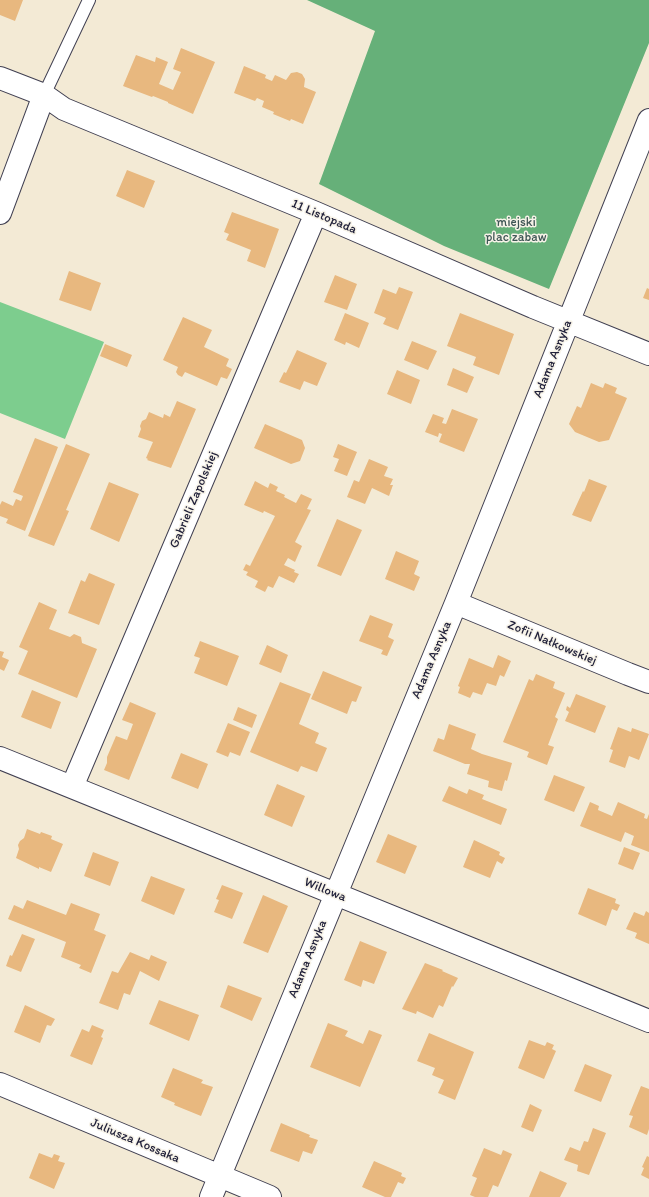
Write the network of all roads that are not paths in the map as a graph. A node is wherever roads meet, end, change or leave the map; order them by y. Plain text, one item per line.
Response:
1 (89, 0) edge
2 (0, 78) edge
3 (44, 95) junction
4 (649, 120) edge
5 (0, 213) edge
6 (316, 213) junction
7 (568, 321) junction
8 (649, 354) edge
9 (456, 603) junction
10 (649, 682) edge
11 (0, 758) edge
12 (72, 787) junction
13 (335, 894) junction
14 (649, 1021) edge
15 (0, 1084) edge
16 (220, 1176) junction
17 (211, 1197) edge
18 (270, 1197) edge

1 - 3 lane
2 - 3 street, 11 Listopada
3 - 5 street
3 - 6 street, 11 Listopada
4 - 7 street, Adama Asnyka
6 - 7 street, 11 Listopada
6 - 12 street, Gabrieli Zapolskiej
7 - 8 street, 11 Listopada
7 - 9 street, Adama Asnyka
9 - 10 street, Zofii Nałkowskiej
9 - 13 street, Adama Asnyka
11 - 12 street, Willowa
12 - 13 street, Willowa
13 - 14 street, Willowa
13 - 16 street, Adama Asnyka
15 - 16 street, Juliusza Kossaka
16 - 17 street, Adama Asnyka
16 - 18 street, Juliusza Kossaka

